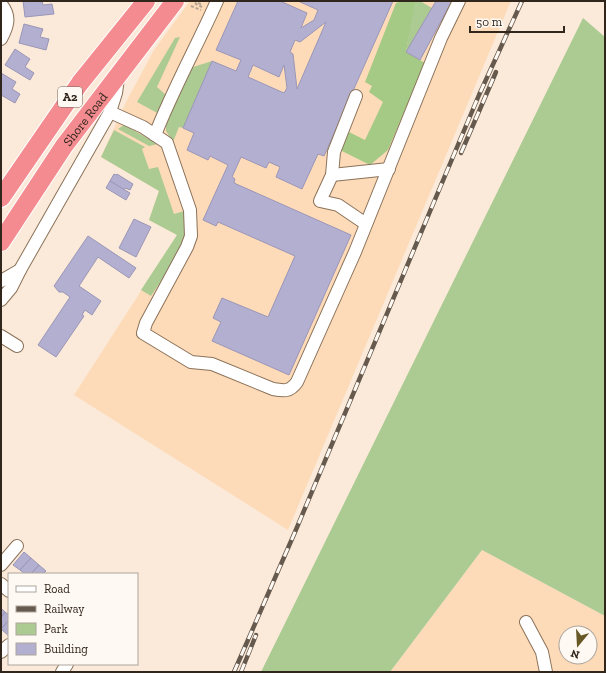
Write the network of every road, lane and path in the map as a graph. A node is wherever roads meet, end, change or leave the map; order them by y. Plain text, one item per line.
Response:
1 (146, 1) edge
2 (175, 1) edge
3 (217, 1) edge
4 (460, 1) edge
5 (1, 4) edge
6 (1, 39) edge
7 (118, 76) junction
8 (356, 96) dead end
9 (110, 112) junction
10 (155, 135) junction
11 (388, 169) junction
12 (332, 175) junction
13 (1, 198) edge
14 (366, 224) junction
15 (1, 242) edge
16 (20, 270) junction
17 (1, 281) edge
18 (1, 300) edge
19 (1, 336) edge
20 (17, 346) dead end
21 (17, 546) dead end
22 (1, 565) edge
23 (526, 622) dead end
24 (546, 672) edge

1 - 13 highway, Shore Road / A2
2 - 7 highway, Shore Road / A2
3 - 10 street
4 - 11 street
5 - 6 street
7 - 9 street
7 - 15 highway, Shore Road / A2
8 - 12 street
9 - 10 street
9 - 16 street
10 - 14 street
11 - 12 street
11 - 14 street
12 - 14 street
16 - 17 street
16 - 18 street
19 - 20 street
21 - 22 street
23 - 24 street

